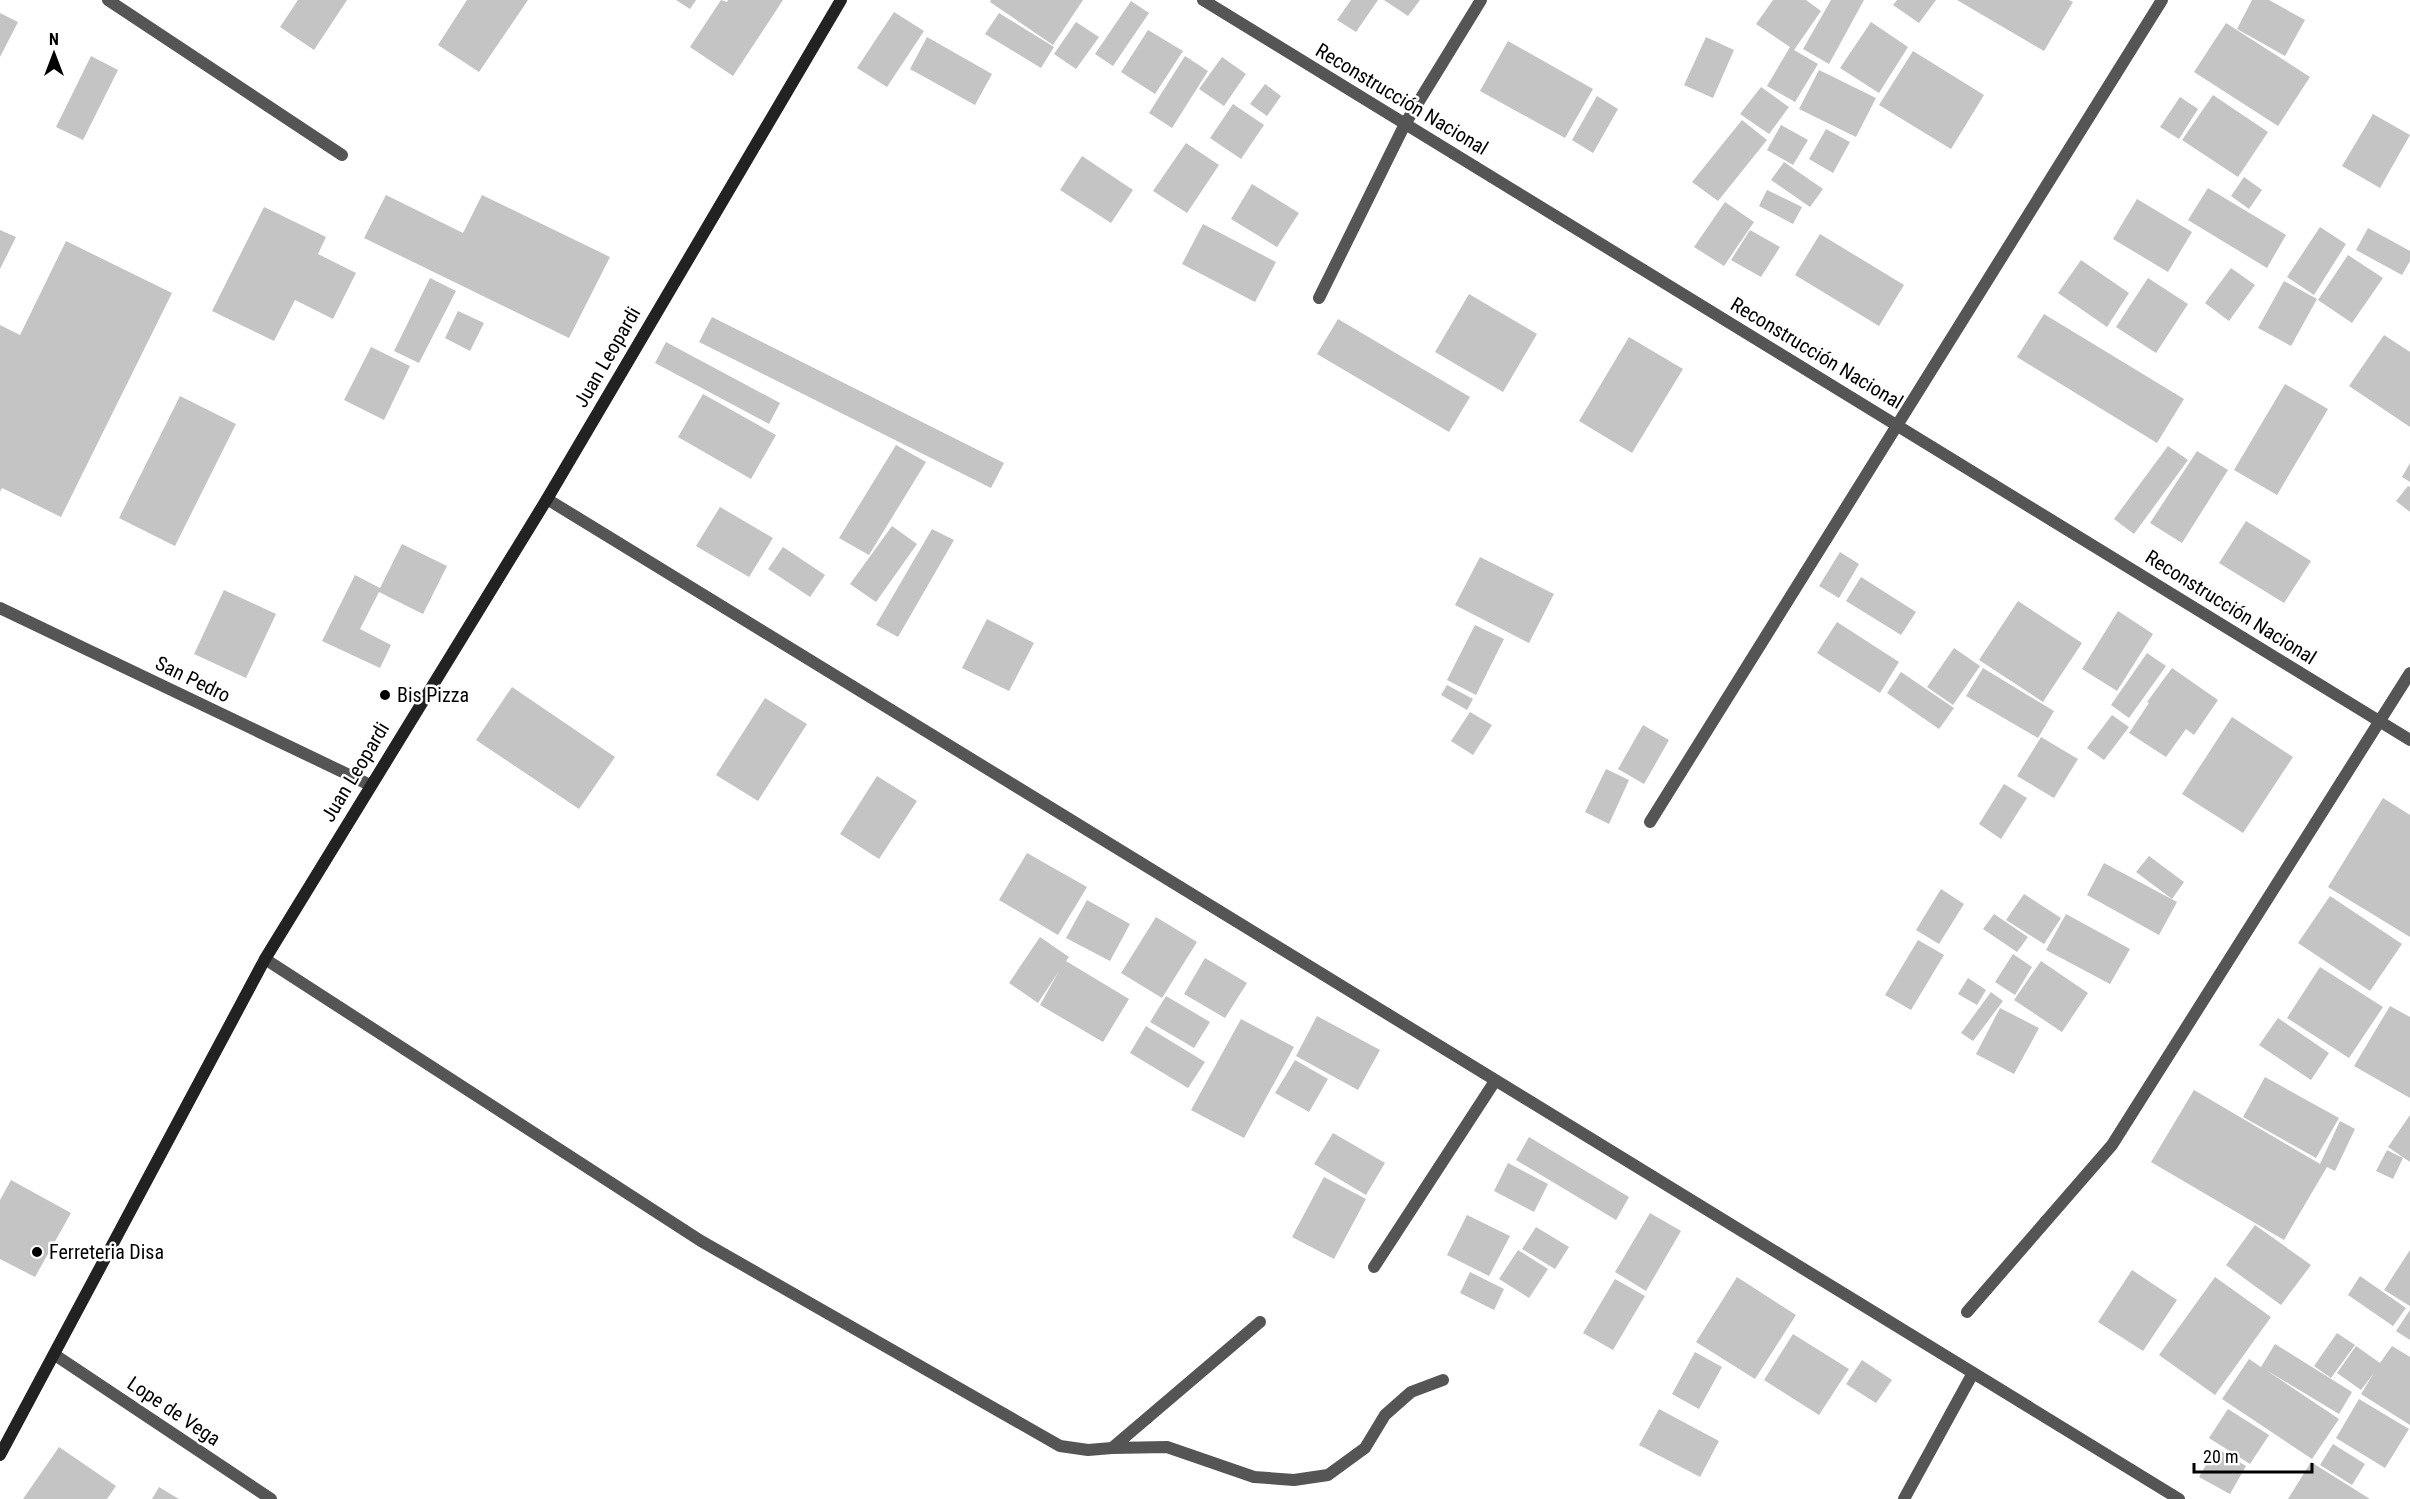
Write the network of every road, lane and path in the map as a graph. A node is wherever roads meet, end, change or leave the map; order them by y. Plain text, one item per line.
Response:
1 (108, 0) edge
2 (840, 0) edge
3 (1203, 0) edge
4 (1481, 0) edge
5 (2162, 0) edge
6 (1405, 124) junction
7 (342, 155) dead end
8 (1319, 298) dead end
9 (1896, 424) junction
10 (547, 499) junction
11 (0, 608) edge
12 (2410, 673) edge
13 (2380, 721) junction
14 (2410, 740) edge
15 (370, 785) junction
16 (1650, 822) dead end
17 (265, 959) junction
18 (1495, 1081) junction
19 (1374, 1267) dead end
20 (1967, 1312) dead end
21 (1260, 1322) dead end
22 (55, 1355) junction
23 (1973, 1373) junction
24 (1443, 1380) dead end
25 (1112, 1448) junction
26 (0, 1455) edge
27 (271, 1499) edge
28 (1904, 1499) edge
29 (2179, 1499) edge

1 - 7 street
2 - 10 main road, Juan Leopardi
3 - 6 street, Reconstrucción Nacional
4 - 6 street
5 - 9 street
6 - 8 street
6 - 9 street, Reconstrucción Nacional
9 - 13 street, Reconstrucción Nacional
9 - 16 street
10 - 15 main road, Juan Leopardi
10 - 18 street
11 - 15 street, San Pedro
12 - 13 street
13 - 14 street, Reconstrucción Nacional
13 - 20 street
15 - 17 main road, Juan Leopardi
17 - 22 main road, Juan Leopardi
17 - 25 street
18 - 19 street
18 - 23 street
21 - 25 street
22 - 26 main road, Juan Leopardi
22 - 27 street, Lope de Vega
23 - 28 street
23 - 29 street
24 - 25 street

